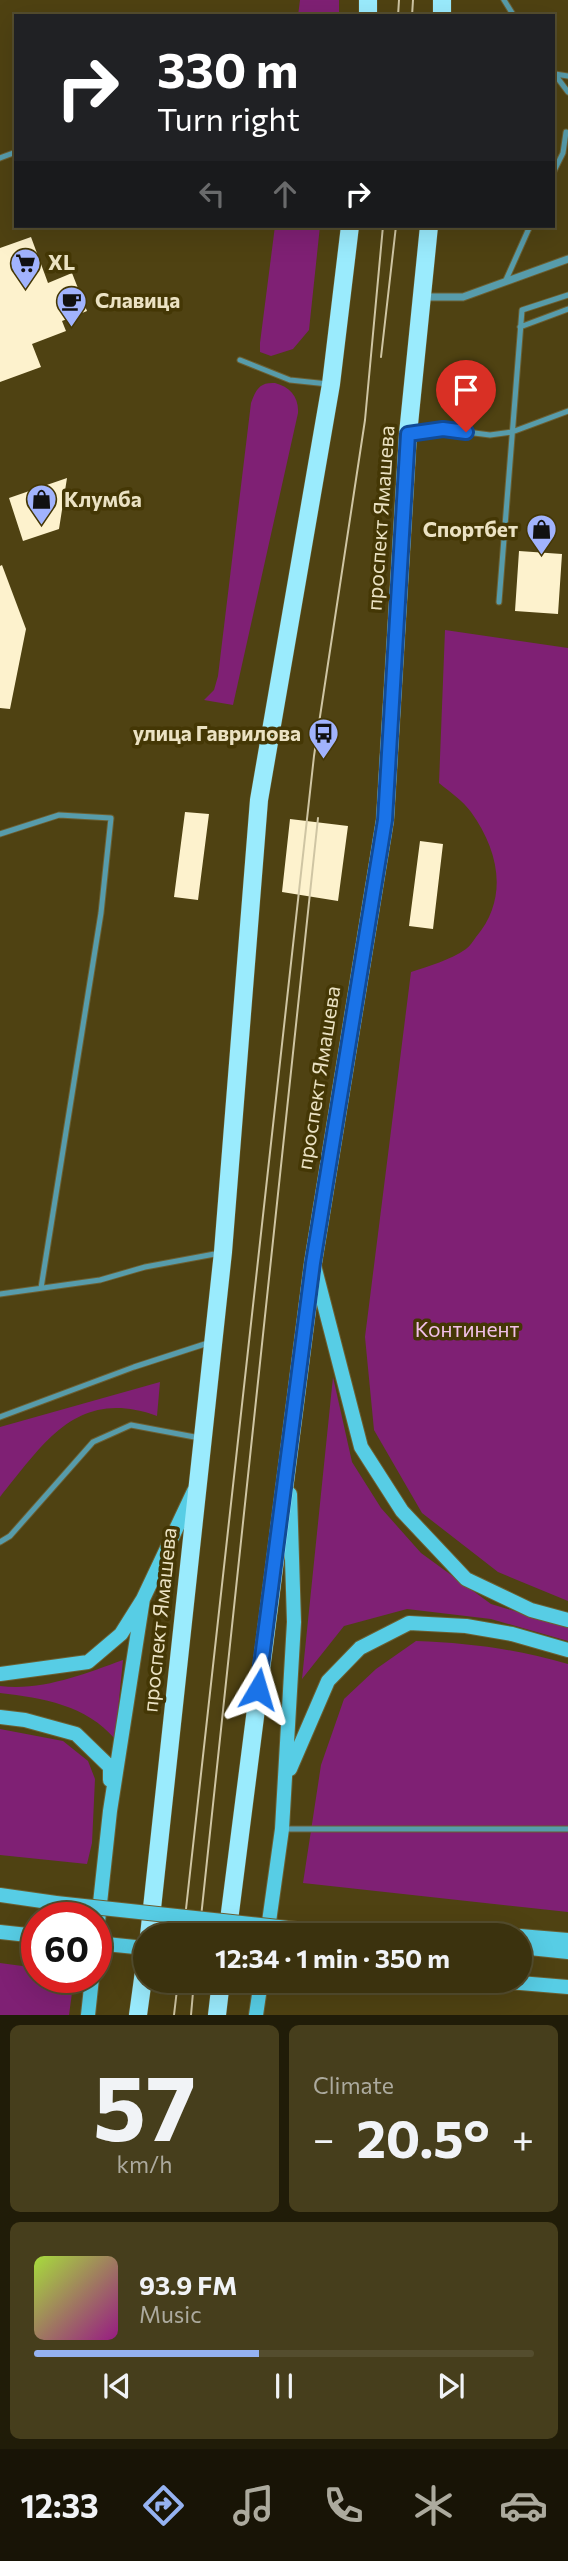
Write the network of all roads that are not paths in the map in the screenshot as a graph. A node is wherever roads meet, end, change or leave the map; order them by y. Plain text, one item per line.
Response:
1 (555, 74) edge
2 (568, 92) edge
3 (566, 132) edge
4 (566, 153) edge
5 (555, 170) edge
6 (350, 228) edge
7 (429, 228) edge
8 (529, 228) edge
9 (568, 259) edge
10 (505, 282) junction
11 (568, 295) edge
12 (422, 297) junction
13 (568, 309) edge
14 (520, 327) junction
15 (240, 360) dead end
16 (331, 384) junction
17 (568, 411) edge
18 (512, 432) junction
19 (408, 434) junction
20 (499, 602) dead end
21 (0, 834) edge
22 (223, 1252) junction
23 (313, 1263) junction
24 (41, 1288) junction
25 (0, 1294) edge
26 (214, 1341) junction
27 (0, 1417) edge
28 (203, 1438) junction
29 (288, 1443) junction
30 (197, 1484) junction
31 (0, 1542) edge
32 (143, 1599) junction
33 (568, 1620) edge
34 (568, 1650) edge
35 (0, 1674) edge
36 (0, 1717) edge
37 (285, 1780) junction
38 (110, 1811) junction
39 (282, 1829) junction
40 (568, 1829) edge
41 (0, 1895) edge
42 (100, 1902) edge
43 (150, 1923) edge
44 (229, 1923) edge
45 (241, 1923) edge
46 (269, 1923) edge
47 (0, 1931) edge
48 (21, 1934) edge
49 (532, 1937) edge
50 (568, 1940) edge
51 (112, 1943) edge
52 (133, 1946) edge
53 (532, 1948) edge
54 (568, 1952) edge
55 (532, 1984) edge
56 (568, 1987) edge
57 (90, 1993) edge
58 (141, 1993) edge
59 (220, 1993) edge
60 (259, 1993) edge
61 (88, 2015) edge
62 (138, 2015) edge
63 (217, 2015) edge
64 (256, 2015) edge

1 - 2 lane
3 - 4 lane
4 - 5 lane
6 - 16 main road, проспект Ямашева
7 - 12 main road, проспект Ямашева
8 - 10 lane
9 - 10 street
10 - 12 street
11 - 14 lane
12 - 19 main road, проспект Ямашева
13 - 14 lane
14 - 18 lane
15 - 16 lane
16 - 22 main road, проспект Ямашева
17 - 18 lane
18 - 19 lane
18 - 20 lane
19 - 23 main road, проспект Ямашева
21 - 24 lane
22 - 24 lane
22 - 26 main road, проспект Ямашева
23 - 29 main road, проспект Ямашева
23 - 33 main road
24 - 25 lane
26 - 27 lane
26 - 28 main road, проспект Ямашева
28 - 30 main road, проспект Ямашева
28 - 31 lane
29 - 37 main road
29 - 44 main road, проспект Ямашева
30 - 32 main road
30 - 43 main road, проспект Ямашева
32 - 35 main road
32 - 38 main road
34 - 37 main road
36 - 38 main road
37 - 39 main road
38 - 42 main road
39 - 40 lane
39 - 46 main road
41 - 45 main road, bridge
47 - 48 main road
49 - 50 main road
51 - 52 main road
53 - 54 main road
55 - 56 main road
57 - 61 main road
58 - 62 main road
59 - 63 main road
60 - 64 main road

